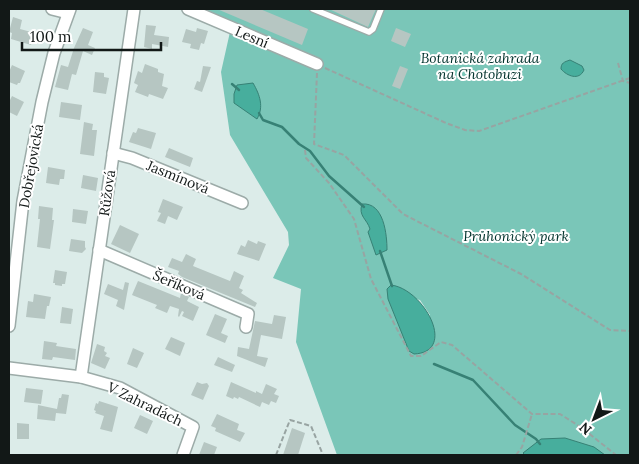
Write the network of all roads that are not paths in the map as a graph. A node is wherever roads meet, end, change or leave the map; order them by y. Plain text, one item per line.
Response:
1 (52, 9) edge
2 (134, 9) edge
3 (188, 9) edge
4 (313, 9) edge
5 (382, 9) edge
6 (69, 11) edge
7 (317, 64) road end
8 (113, 153) junction
9 (242, 203) dead end
10 (99, 250) junction
11 (9, 326) edge
12 (246, 327) dead end
13 (9, 368) edge
14 (82, 377) junction
15 (183, 455) edge

1 - 6 street
2 - 8 street, Růžová
3 - 7 street, Lesní
4 - 5 lane
6 - 11 street, Dobřejovická
8 - 9 street, Jasmínová
8 - 10 street, Růžová
10 - 12 street, Šeříková
10 - 14 street, Růžová
13 - 14 street, V Zahradách
14 - 15 street, V Zahradách

